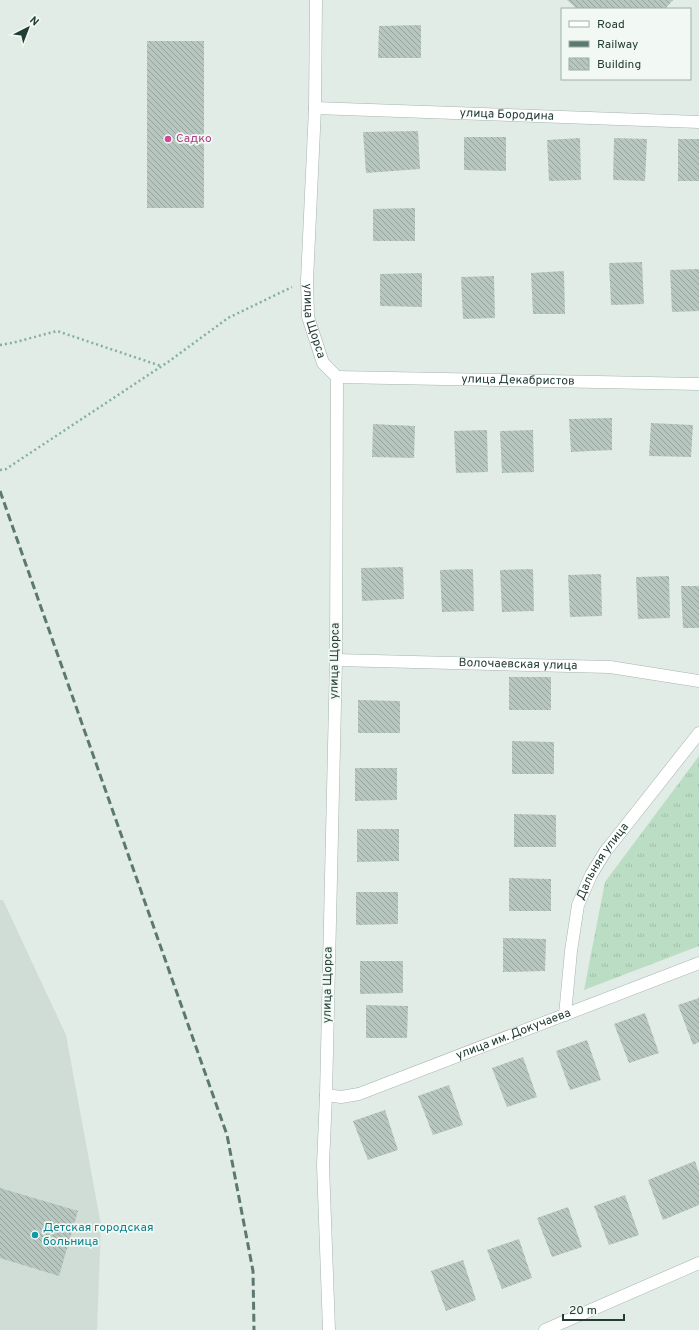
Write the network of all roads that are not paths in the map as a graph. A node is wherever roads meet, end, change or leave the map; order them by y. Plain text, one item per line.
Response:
1 (316, 0) edge
2 (315, 108) junction
3 (699, 122) edge
4 (337, 377) junction
5 (699, 384) edge
6 (336, 660) junction
7 (699, 680) edge
8 (699, 733) edge
9 (699, 963) edge
10 (565, 1014) junction
11 (326, 1095) junction
12 (699, 1263) edge
13 (329, 1330) edge
14 (545, 1330) edge

1 - 2 street, улица Щорса
2 - 3 street, улица Бородина
2 - 4 street, улица Щорса
4 - 5 street, улица Декабристов
4 - 6 street, улица Щорса
6 - 7 street, Волочаевская улица
6 - 11 street, улица Щорса
8 - 10 street, Дальняя улица
9 - 10 street, улица им. Докучаева
10 - 11 street, улица им. Докучаева
11 - 13 street, улица Щорса
12 - 14 street

